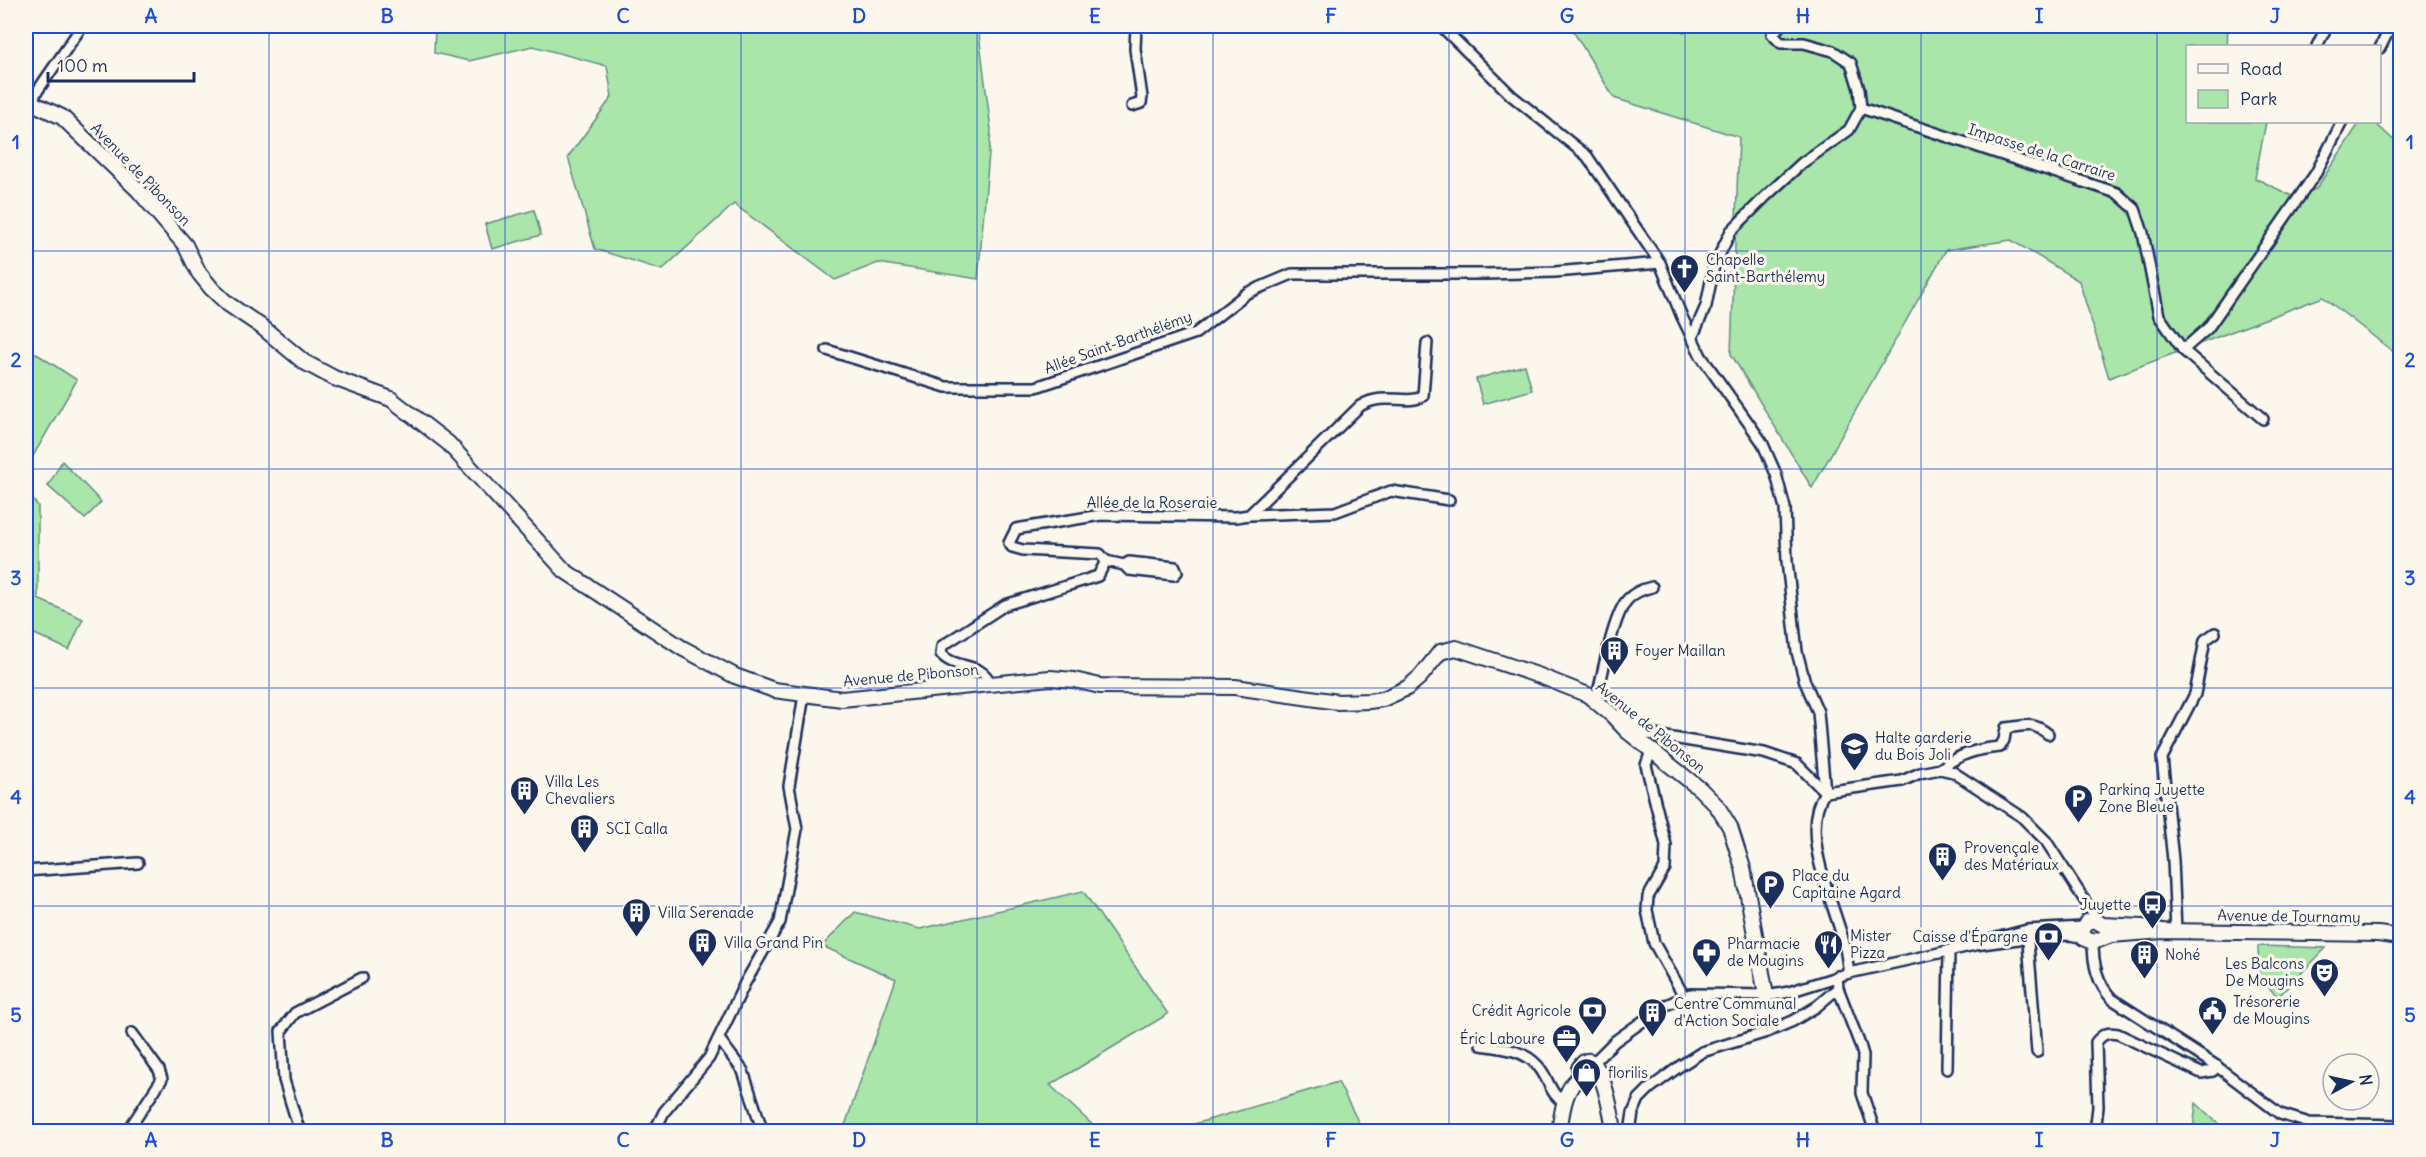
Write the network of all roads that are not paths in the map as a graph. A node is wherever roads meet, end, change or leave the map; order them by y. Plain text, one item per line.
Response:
1 (82, 26) edge
2 (1136, 26) edge
3 (1441, 26) edge
4 (1780, 26) edge
5 (2327, 26) edge
6 (2391, 26) edge
7 (2318, 45) edge
8 (2381, 45) edge
9 (27, 106) edge
10 (1132, 106) dead end
11 (1861, 108) junction
12 (2341, 123) edge
13 (1660, 263) junction
14 (1692, 338) junction
15 (1427, 343) dead end
16 (827, 350) dead end
17 (2183, 350) junction
18 (2264, 418) dead end
19 (1449, 500) dead end
20 (1250, 515) junction
21 (1106, 561) junction
22 (1124, 565) junction
23 (1652, 586) dead end
24 (2215, 633) dead end
25 (991, 685) junction
26 (804, 695) junction
27 (1596, 701) junction
28 (1612, 715) junction
29 (2048, 735) dead end
30 (1651, 751) junction
31 (1940, 769) junction
32 (1825, 792) junction
33 (138, 863) dead end
34 (26, 872) edge
35 (2093, 930) junction
36 (2170, 931) junction
37 (2027, 934) junction
38 (2400, 937) edge
39 (1949, 950) junction
40 (1849, 973) junction
41 (1837, 976) junction
42 (362, 978) dead end
43 (1838, 988) junction
44 (1766, 995) junction
45 (1684, 996) junction
46 (132, 1033) dead end
47 (719, 1039) junction
48 (1481, 1045) dead end
49 (2037, 1052) dead end
50 (2217, 1066) junction
51 (1947, 1069) dead end
52 (1590, 1072) junction
53 (1565, 1103) junction
54 (2400, 1125) edge
55 (127, 1131) edge
56 (292, 1131) edge
57 (654, 1131) edge
58 (763, 1131) edge
59 (1559, 1131) edge
60 (1614, 1131) edge
61 (1630, 1131) edge
62 (1875, 1131) edge
63 (2095, 1131) edge
64 (2400, 1131) edge

1 - 9 street
2 - 10 street
3 - 13 street
4 - 11 street
5 - 7 street
6 - 8 street
9 - 26 street, Avenue de Pibonson
11 - 14 street
11 - 17 street, Impasse de la Carraire
12 - 17 street
13 - 14 street
13 - 16 street, Allée Saint-Barthélémy
14 - 32 street
15 - 20 street
17 - 18 street, Impasse de la Carraire
19 - 20 street
20 - 21 street, Allée de la Roseraie
21 - 22 street
21 - 25 street
22 - 22 street
23 - 27 street
24 - 36 street
25 - 26 street, Avenue de Pibonson
25 - 27 street, Avenue de Pibonson
26 - 47 street
27 - 28 street, Avenue de Pibonson
28 - 30 street, Avenue de Pibonson
28 - 32 street
29 - 31 street
30 - 44 street, Avenue de Pibonson
30 - 45 street
31 - 32 street
31 - 35 street
32 - 40 street
33 - 34 street
35 - 36 street, Avenue de Tournamy
35 - 37 street, Avenue de Tournamy
35 - 50 street
36 - 38 street, Avenue de Tournamy
37 - 39 street, Avenue de Tournamy
37 - 49 street
39 - 40 street, Avenue de Tournamy
39 - 51 street
40 - 41 street, Avenue de Tournamy
41 - 43 street
41 - 44 street, Avenue de Tournamy
42 - 56 street
43 - 61 street
43 - 62 street
44 - 45 street, Avenue de Tournamy
45 - 52 street, Avenue de Tournamy
46 - 55 street
47 - 57 street
47 - 58 street
48 - 53 street
50 - 54 street
50 - 63 street
52 - 53 street
52 - 60 street
53 - 59 street
54 - 64 street

